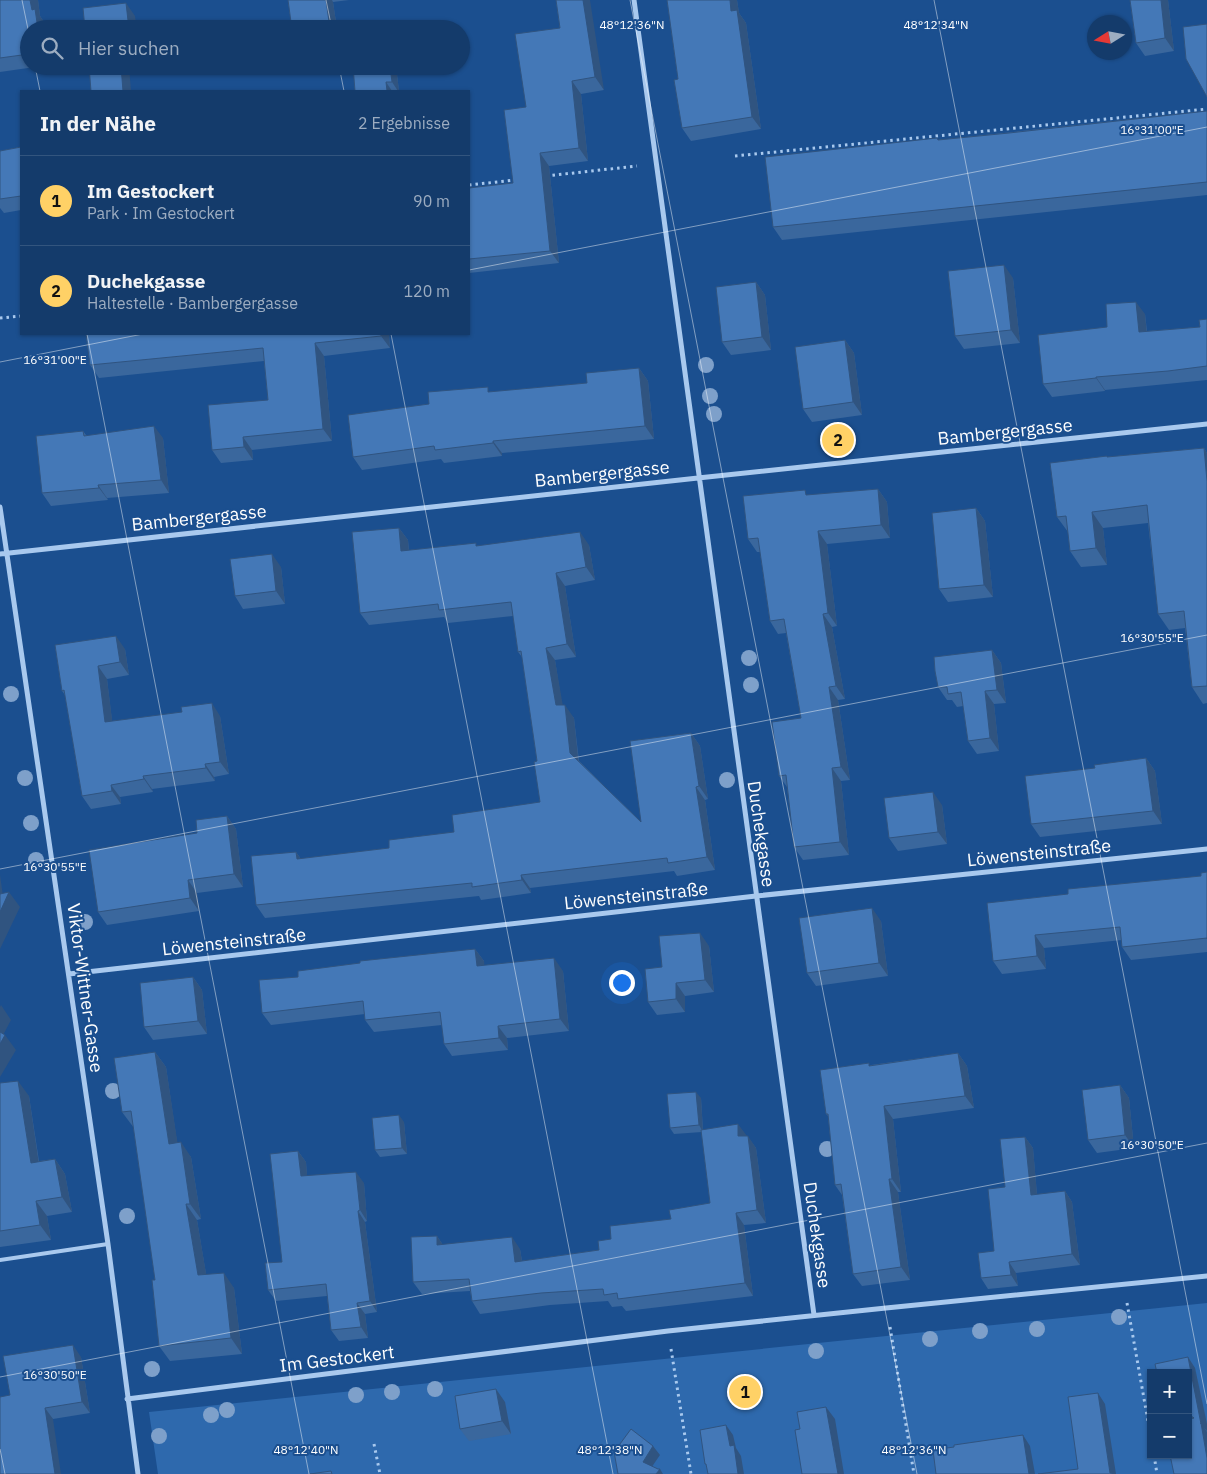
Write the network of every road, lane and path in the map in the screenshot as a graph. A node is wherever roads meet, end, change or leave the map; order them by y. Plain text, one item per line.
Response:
1 (634, 0) edge
2 (1207, 109) edge
3 (735, 156) dead end
4 (656, 164) junction
5 (538, 177) edge
6 (518, 180) edge
7 (470, 185) edge
8 (20, 316) edge
9 (0, 318) edge
10 (1207, 424) edge
11 (698, 478) junction
12 (0, 507) edge
13 (7, 553) junction
14 (0, 554) edge
15 (1207, 849) edge
16 (756, 896) junction
17 (69, 974) junction
18 (108, 1244) junction
19 (0, 1260) edge
20 (1207, 1276) edge
21 (1124, 1284) junction
22 (886, 1308) junction
23 (814, 1315) junction
24 (668, 1332) junction
25 (127, 1399) junction
26 (1147, 1415) edge
27 (374, 1444) dead end
28 (1155, 1459) edge
29 (138, 1474) edge
30 (380, 1474) edge
31 (691, 1474) edge
32 (914, 1474) edge
33 (1157, 1474) edge

1 - 4 street, Duchekgasse
2 - 3 path
4 - 5 path
4 - 11 street, Duchekgasse
6 - 7 path
8 - 9 path
10 - 11 street, Bambergergasse
11 - 13 street, Bambergergasse
11 - 16 street, Duchekgasse
12 - 13 street, Viktor-Wittner-Gasse
13 - 14 street, Bambergergasse
13 - 17 street, Viktor-Wittner-Gasse
15 - 16 street, Löwensteinstraße
16 - 17 street, Löwensteinstraße
16 - 23 street, Duchekgasse
17 - 18 street, Viktor-Wittner-Gasse
18 - 19 lane
18 - 25 street, Viktor-Wittner-Gasse
20 - 21 street, Im Gestockert
21 - 22 street, Im Gestockert
21 - 26 path
22 - 23 street, Im Gestockert
22 - 32 path
23 - 24 street, Im Gestockert
24 - 25 street, Im Gestockert
24 - 31 path
25 - 29 street, Viktor-Wittner-Gasse
27 - 30 path
28 - 33 path

